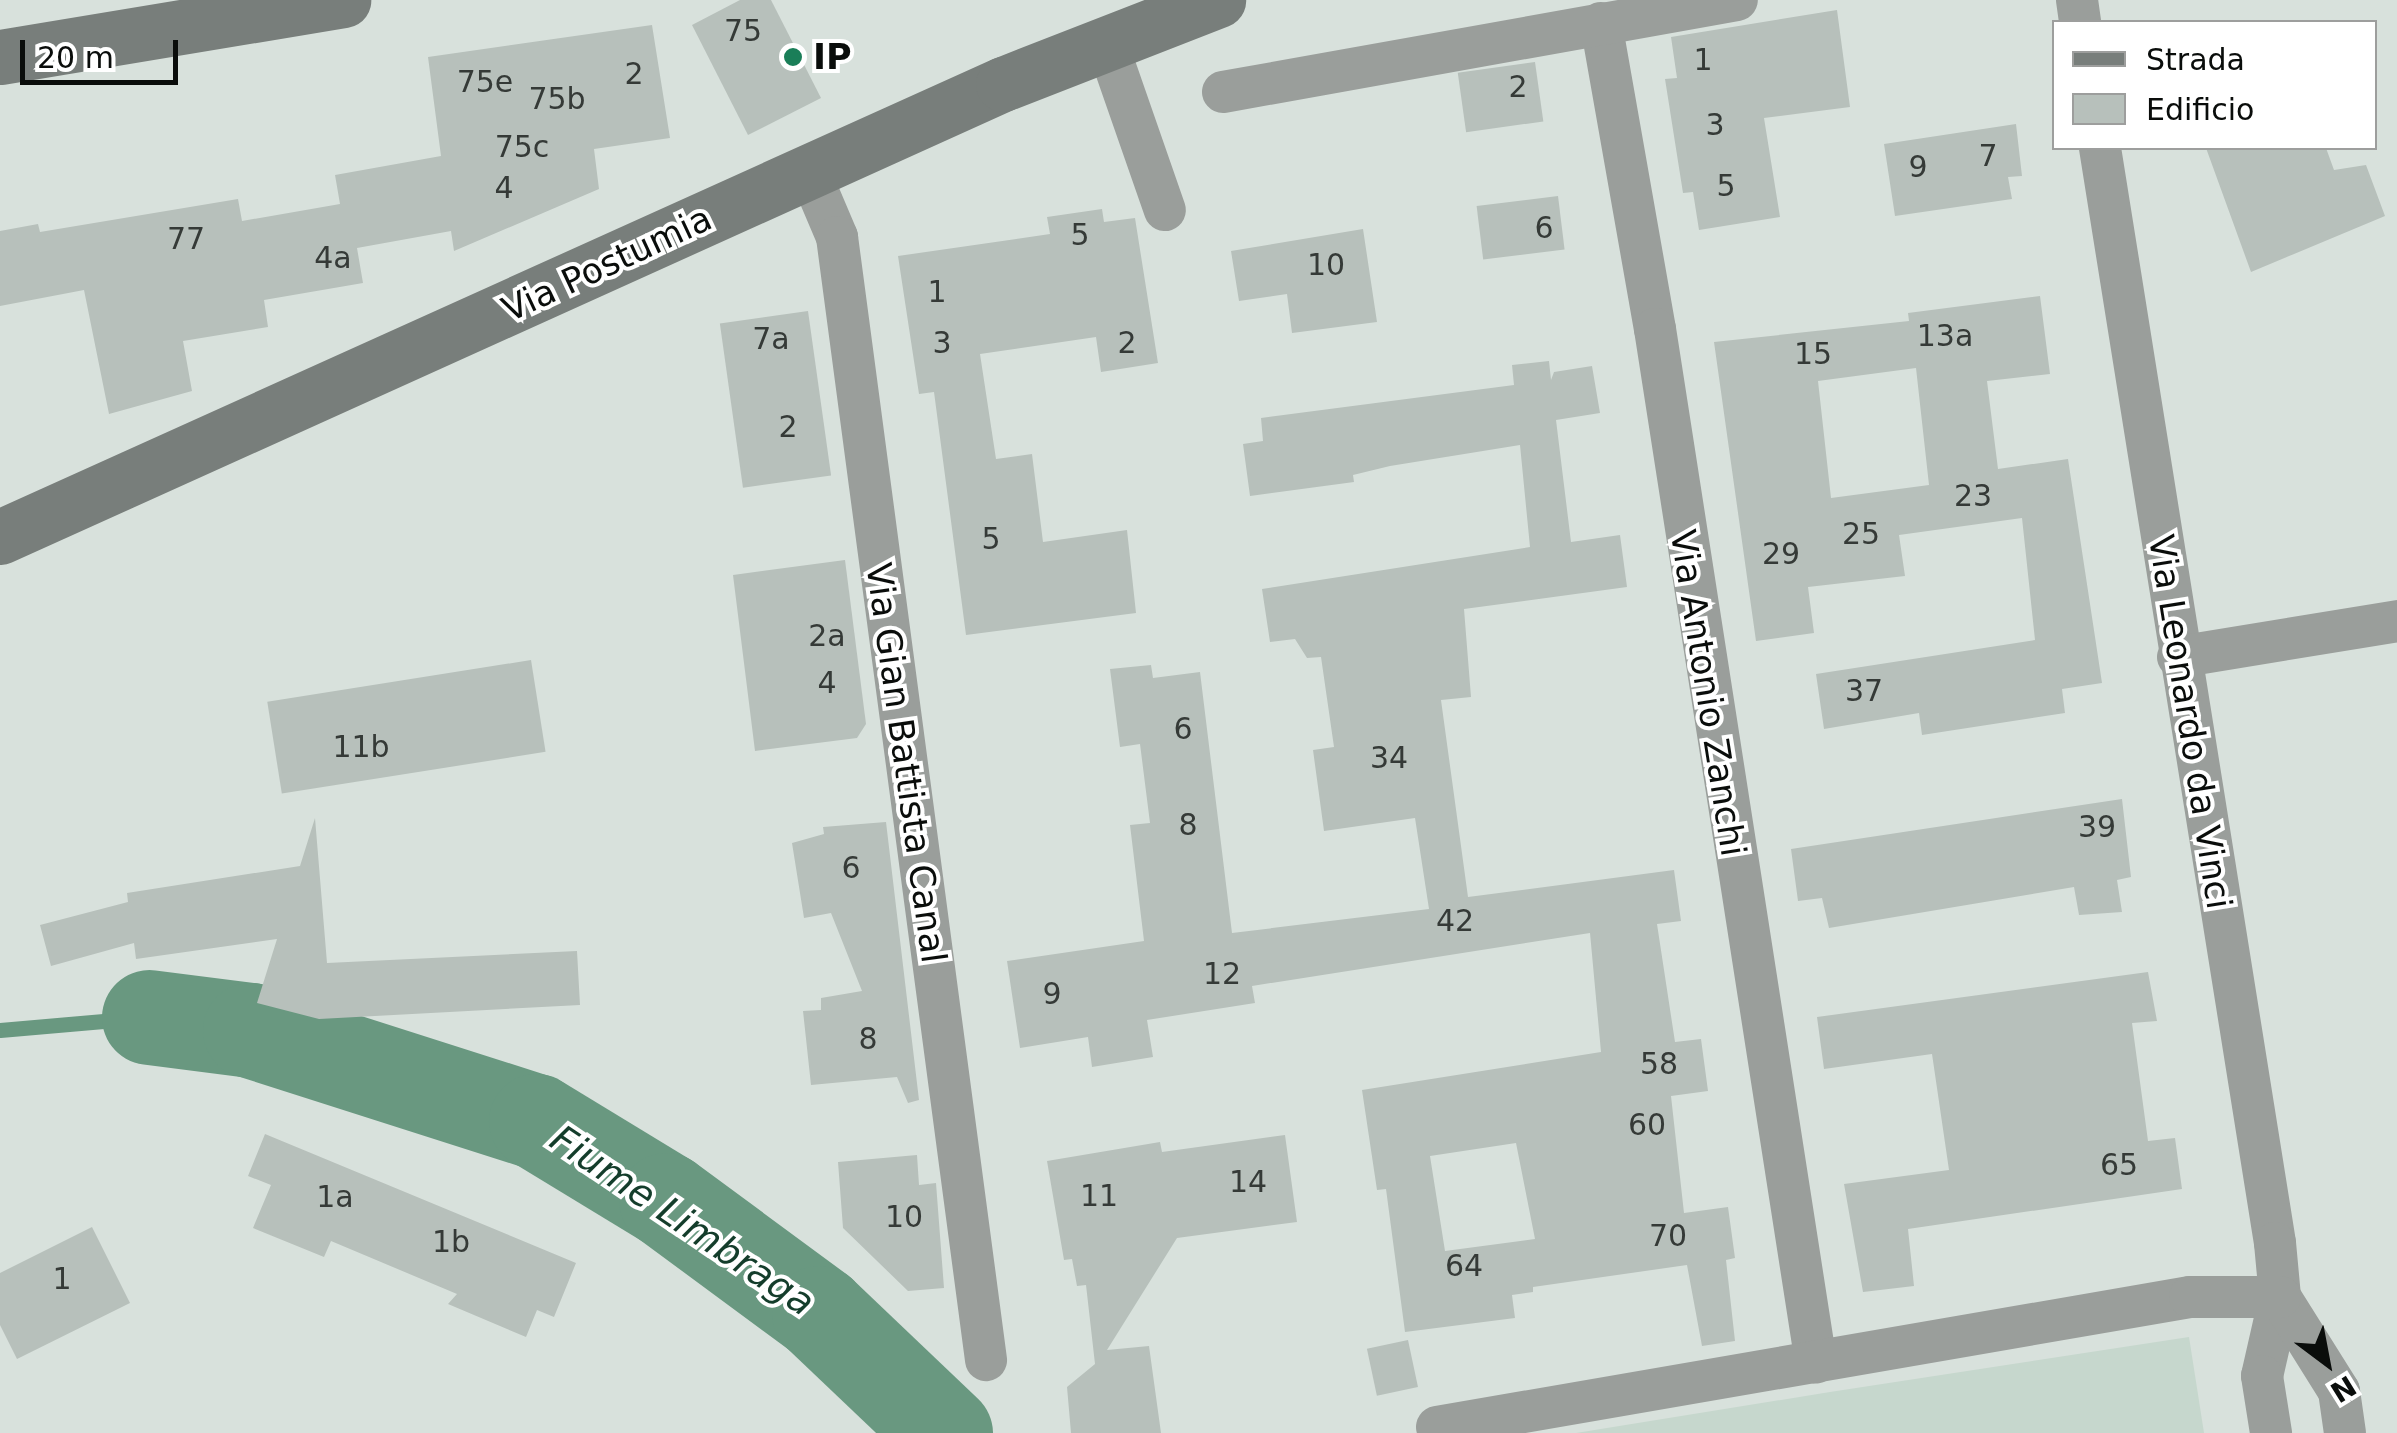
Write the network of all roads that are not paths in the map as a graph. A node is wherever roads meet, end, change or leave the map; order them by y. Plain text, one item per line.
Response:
1 (343, 0) edge
2 (1218, 0) edge
3 (1737, 0) edge
4 (1601, 23) junction
5 (1106, 42) junction
6 (0, 57) edge
7 (1223, 92) dead end
8 (2100, 150) edge
9 (809, 171) junction
10 (1165, 210) dead end
11 (0, 537) edge
12 (2397, 621) edge
13 (2178, 657) junction
14 (2280, 1297) junction
15 (986, 1360) dead end
16 (1816, 1363) junction
17 (1438, 1427) dead end
18 (2271, 1433) edge
19 (2346, 1433) edge

1 - 6 street
2 - 5 street, Via Postumia
3 - 4 street
4 - 7 street
4 - 16 street, Via Antonio Zanchi
5 - 9 street, Via Postumia
5 - 10 street
8 - 13 street, Via Leonardo da Vinci
9 - 11 street, Via Postumia
9 - 15 street, Via Gian Battista Canal
12 - 13 street
13 - 14 street, Via Leonardo da Vinci
14 - 16 street
14 - 18 street, Via Leonardo da Vinci
14 - 19 street, Via Leonardo da Vinci
16 - 17 street

